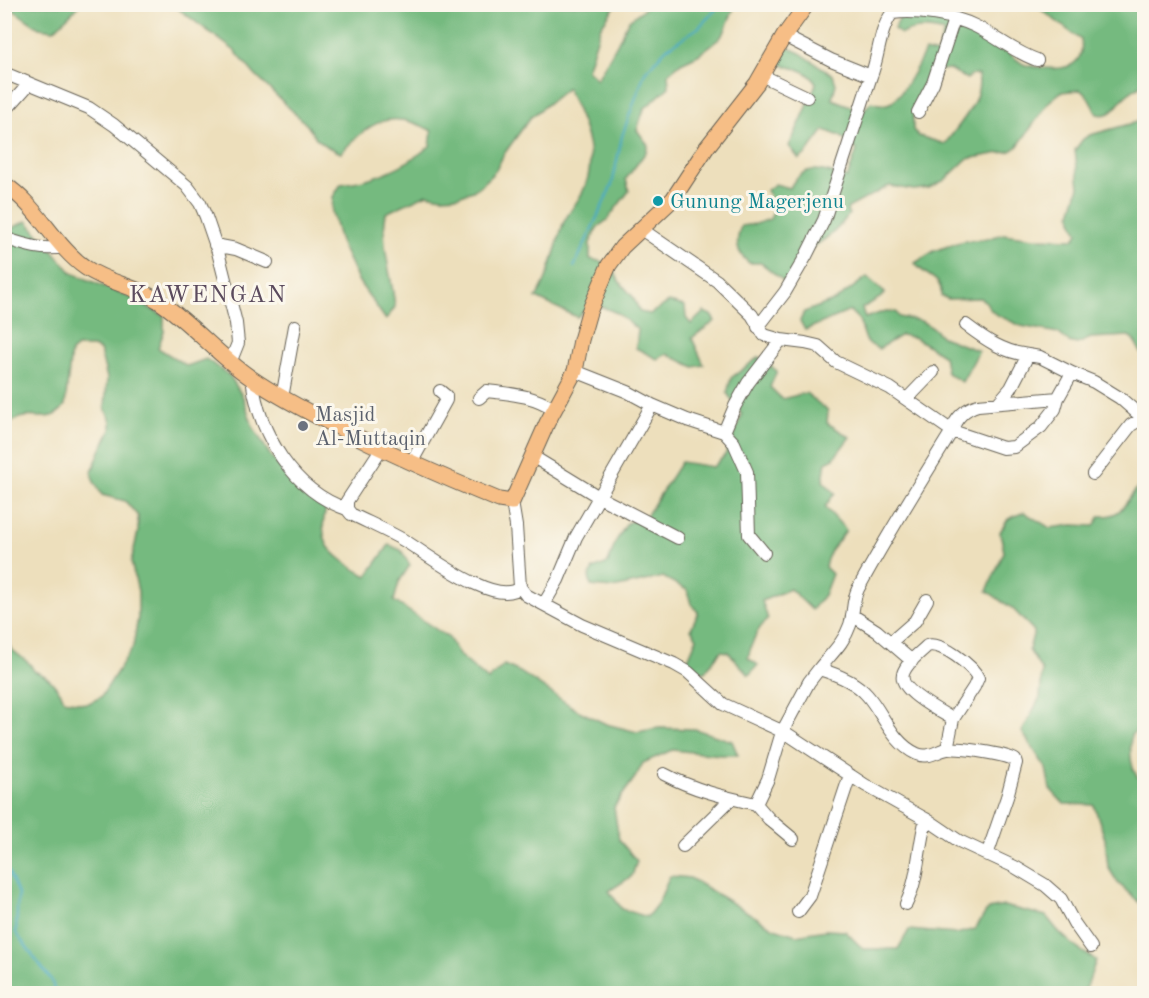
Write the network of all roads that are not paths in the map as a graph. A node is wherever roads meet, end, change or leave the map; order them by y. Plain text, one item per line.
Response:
1 (807, 4) edge
2 (889, 9) edge
3 (954, 19) junction
4 (784, 36) junction
5 (1037, 60) dead end
6 (4, 73) edge
7 (761, 75) junction
8 (871, 76) junction
9 (29, 84) junction
10 (807, 97) dead end
11 (4, 112) edge
12 (918, 112) dead end
13 (4, 184) edge
14 (641, 229) junction
15 (4, 238) edge
16 (215, 245) junction
17 (64, 247) junction
18 (267, 262) dead end
19 (966, 325) dead end
20 (295, 326) dead end
21 (758, 327) junction
22 (781, 340) junction
23 (1028, 355) junction
24 (230, 363) junction
25 (575, 371) junction
26 (933, 372) dead end
27 (1072, 373) junction
28 (252, 379) junction
29 (440, 391) dead end
30 (282, 398) junction
31 (479, 398) dead end
32 (1058, 398) junction
33 (907, 399) junction
34 (999, 402) junction
35 (652, 405) junction
36 (554, 410) junction
37 (1144, 419) edge
38 (952, 430) junction
39 (724, 432) junction
40 (381, 449) junction
41 (532, 456) junction
42 (411, 463) junction
43 (1093, 474) dead end
44 (599, 497) junction
45 (512, 502) junction
46 (347, 509) junction
47 (678, 538) dead end
48 (764, 553) dead end
49 (520, 587) junction
50 (927, 600) dead end
51 (544, 604) junction
52 (852, 615) junction
53 (891, 642) junction
54 (912, 661) junction
55 (819, 669) junction
56 (953, 719) junction
57 (782, 732) junction
58 (947, 749) junction
59 (664, 774) dead end
60 (850, 775) junction
61 (730, 800) junction
62 (756, 804) junction
63 (926, 819) junction
64 (793, 839) dead end
65 (683, 846) dead end
66 (987, 855) junction
67 (906, 904) dead end
68 (798, 912) dead end
69 (1091, 947) dead end

1 - 4 main road
2 - 3 street
2 - 8 street
3 - 5 street
3 - 12 street
4 - 7 main road
4 - 8 street
6 - 9 street
7 - 10 street
7 - 14 main road
8 - 21 street
9 - 11 street
9 - 16 street
13 - 17 main road
14 - 21 street
14 - 25 main road
15 - 17 street
16 - 18 street
16 - 24 street
17 - 24 main road
19 - 23 street
20 - 30 street
21 - 22 street
22 - 33 street
22 - 39 street
23 - 27 street
23 - 34 street
24 - 28 main road
25 - 35 street
25 - 36 main road
26 - 33 street
27 - 32 street
27 - 37 street
28 - 30 main road
28 - 46 street
29 - 42 street
30 - 40 main road
31 - 36 street
32 - 34 street
32 - 38 street
33 - 38 street
34 - 38 street
35 - 39 street
35 - 44 street
36 - 41 main road
37 - 43 street
38 - 52 street
39 - 48 street
40 - 42 main road
40 - 46 street
41 - 44 street
41 - 45 main road
42 - 45 main road
44 - 47 street
44 - 51 street
45 - 49 street
46 - 49 street
49 - 51 street
50 - 53 street
51 - 57 street
52 - 53 street
52 - 55 street
53 - 54 street
54 - 56 street
54 - 56 street
55 - 57 street
55 - 58 street
56 - 58 street
57 - 60 street
57 - 62 street
58 - 66 street
59 - 61 street
60 - 63 street
60 - 68 street
61 - 62 street
61 - 65 street
62 - 64 street
63 - 66 street
63 - 67 street
66 - 69 street

